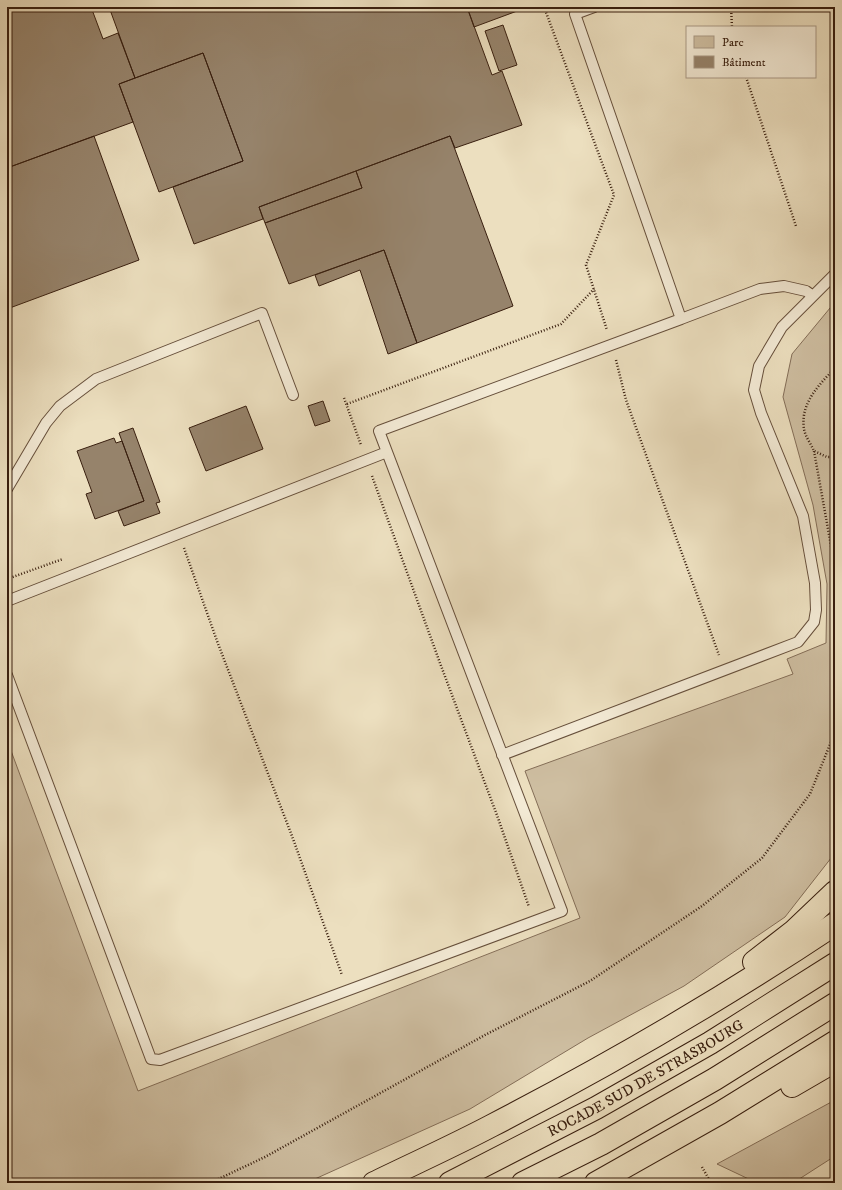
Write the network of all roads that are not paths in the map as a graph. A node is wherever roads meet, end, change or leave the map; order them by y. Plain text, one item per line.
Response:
1 (594, 7) edge
2 (835, 274) edge
3 (813, 296) junction
4 (681, 319) junction
5 (293, 396) dead end
6 (387, 452) junction
7 (10, 480) edge
8 (7, 489) edge
9 (7, 600) edge
10 (7, 675) edge
11 (502, 755) junction
12 (835, 892) edge
13 (835, 924) edge
14 (835, 964) edge
15 (835, 1004) edge
16 (678, 1022) junction
17 (835, 1042) edge
18 (835, 1061) edge
19 (374, 1183) edge
20 (450, 1183) edge
21 (523, 1183) edge
22 (596, 1183) edge
23 (602, 1183) edge

1 - 4 lane
2 - 3 lane
3 - 4 lane
3 - 11 lane
4 - 6 lane
5 - 7 lane
6 - 9 lane
6 - 11 lane
7 - 8 lane
10 - 11 lane
12 - 16 highway
13 - 16 highway
14 - 20 highway, ROCADE SUD DE STRASBOURG
15 - 21 highway
16 - 19 highway
17 - 22 highway
18 - 23 highway

